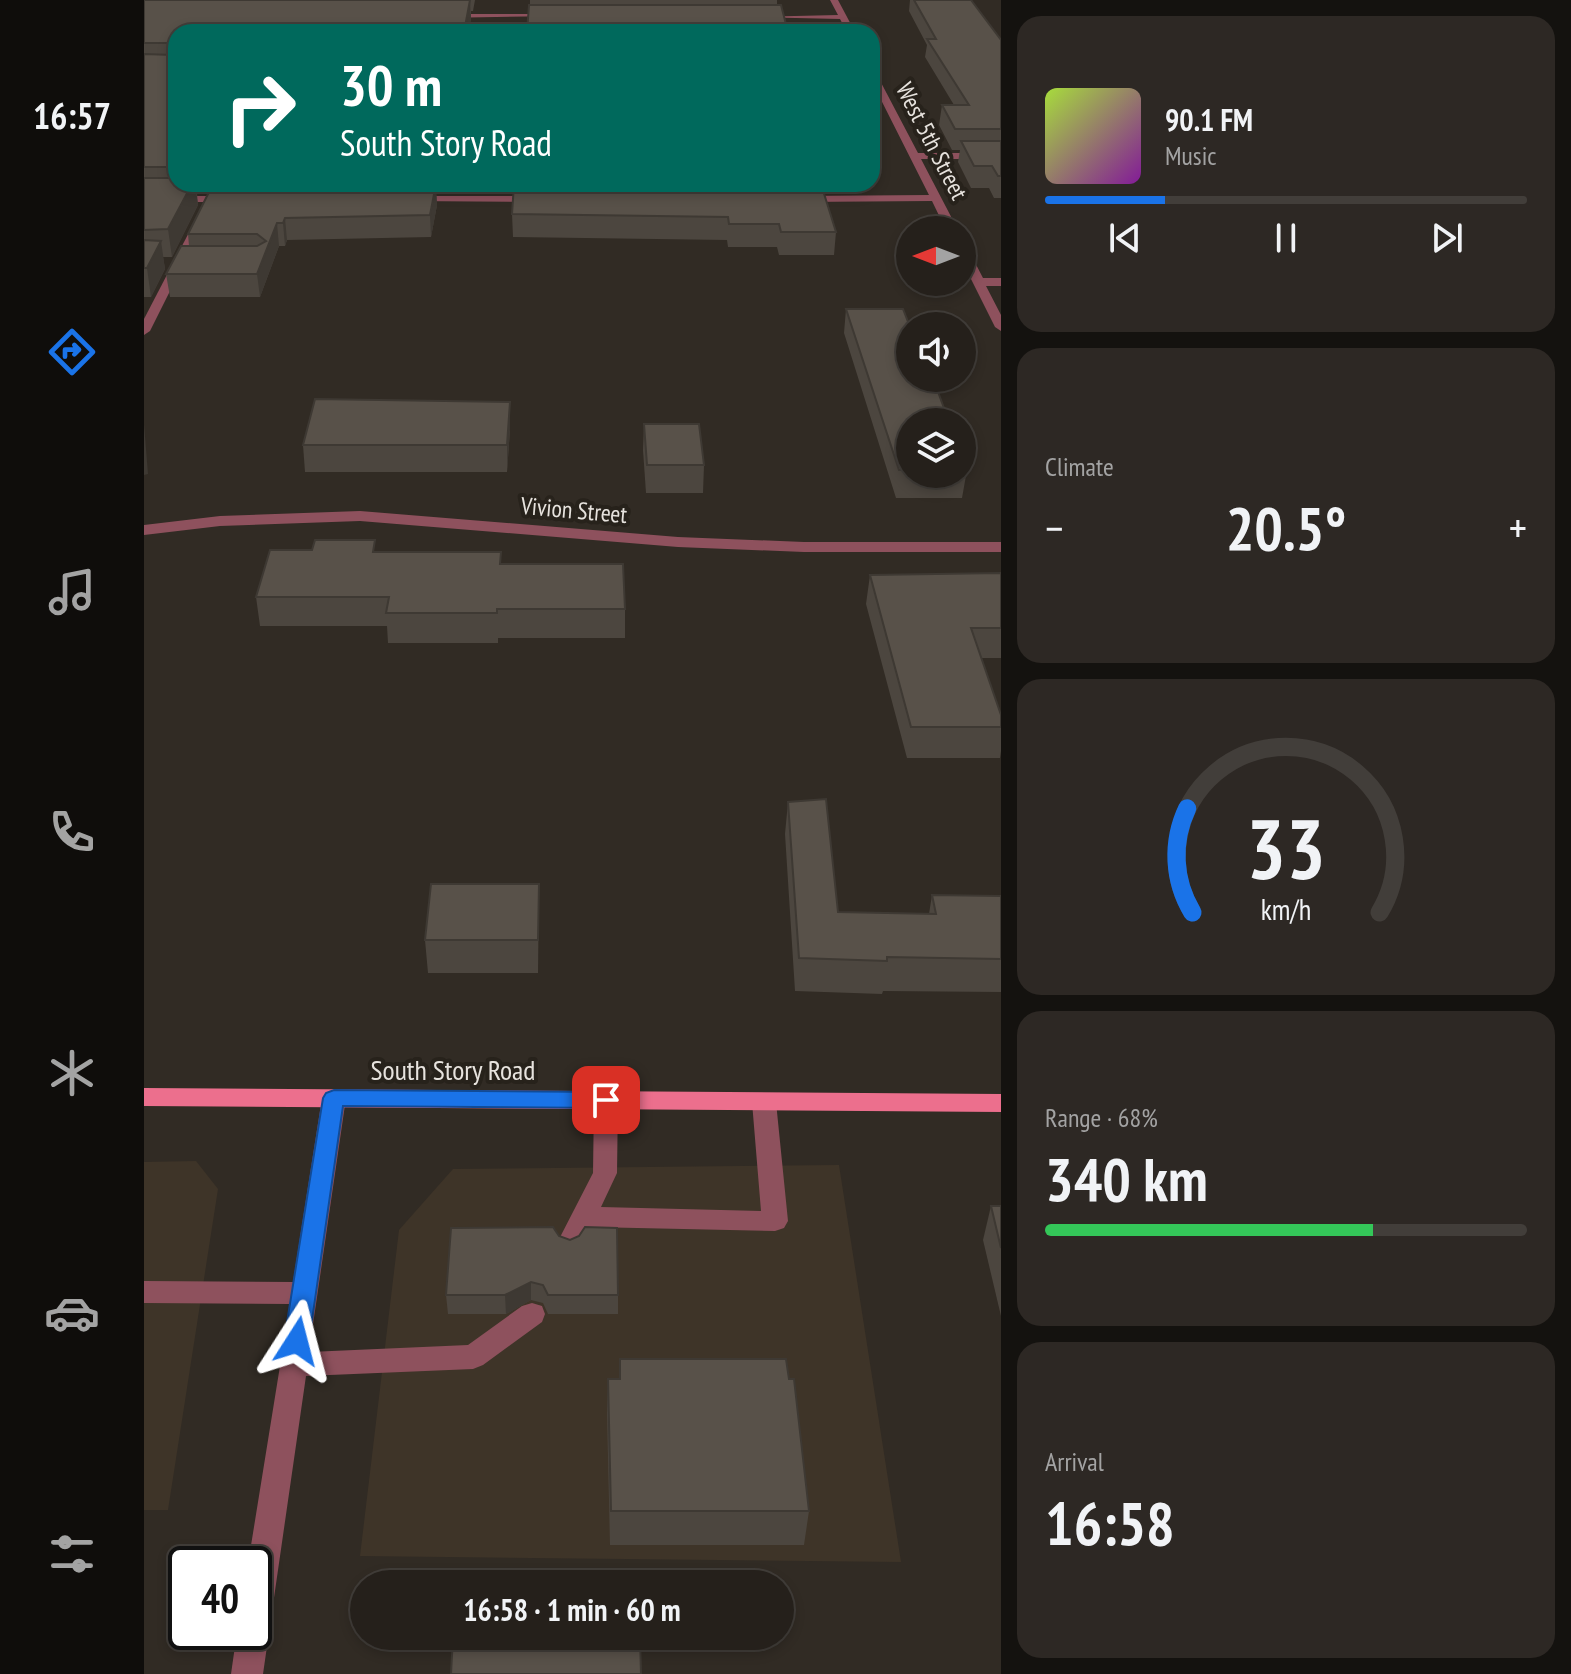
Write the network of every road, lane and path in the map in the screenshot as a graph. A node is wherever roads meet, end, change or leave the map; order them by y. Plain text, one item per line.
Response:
1 (834, 0) edge
2 (437, 16) edge
3 (565, 16) edge
4 (750, 17) edge
5 (843, 17) junction
6 (847, 24) edge
7 (880, 88) edge
8 (915, 156) junction
9 (1001, 156) edge
10 (936, 198) junction
11 (144, 199) edge
12 (210, 199) junction
13 (242, 199) edge
14 (398, 199) edge
15 (555, 199) edge
16 (790, 199) edge
17 (945, 216) edge
18 (976, 276) edge
19 (979, 282) junction
20 (1001, 282) edge
21 (1001, 327) edge
22 (144, 331) edge
23 (144, 530) edge
24 (1001, 547) edge
25 (144, 1097) edge
26 (334, 1098) junction
27 (606, 1100) junction
28 (764, 1102) junction
29 (1001, 1103) edge
30 (583, 1217) junction
31 (569, 1245) edge
32 (144, 1292) edge
33 (304, 1293) junction
34 (532, 1314) dead end
35 (293, 1365) junction
36 (266, 1546) edge
37 (251, 1650) edge
38 (247, 1674) edge

1 - 5 street
2 - 3 street
4 - 5 street
5 - 6 street
7 - 8 street, West 5th Street
8 - 9 street
8 - 10 street, West 5th Street
10 - 16 street
10 - 17 street, West 5th Street
11 - 12 street
12 - 13 street
12 - 22 street
14 - 15 street
18 - 19 street
19 - 20 street
19 - 21 street
23 - 24 street, Vivion Street
25 - 26 main road, South Story Road
26 - 27 main road, South Story Road
26 - 33 street
27 - 28 main road, South Story Road
27 - 30 street
28 - 29 main road, South Story Road
28 - 30 street
30 - 31 street
32 - 33 street
33 - 35 street
34 - 35 street
35 - 36 street
37 - 38 street

